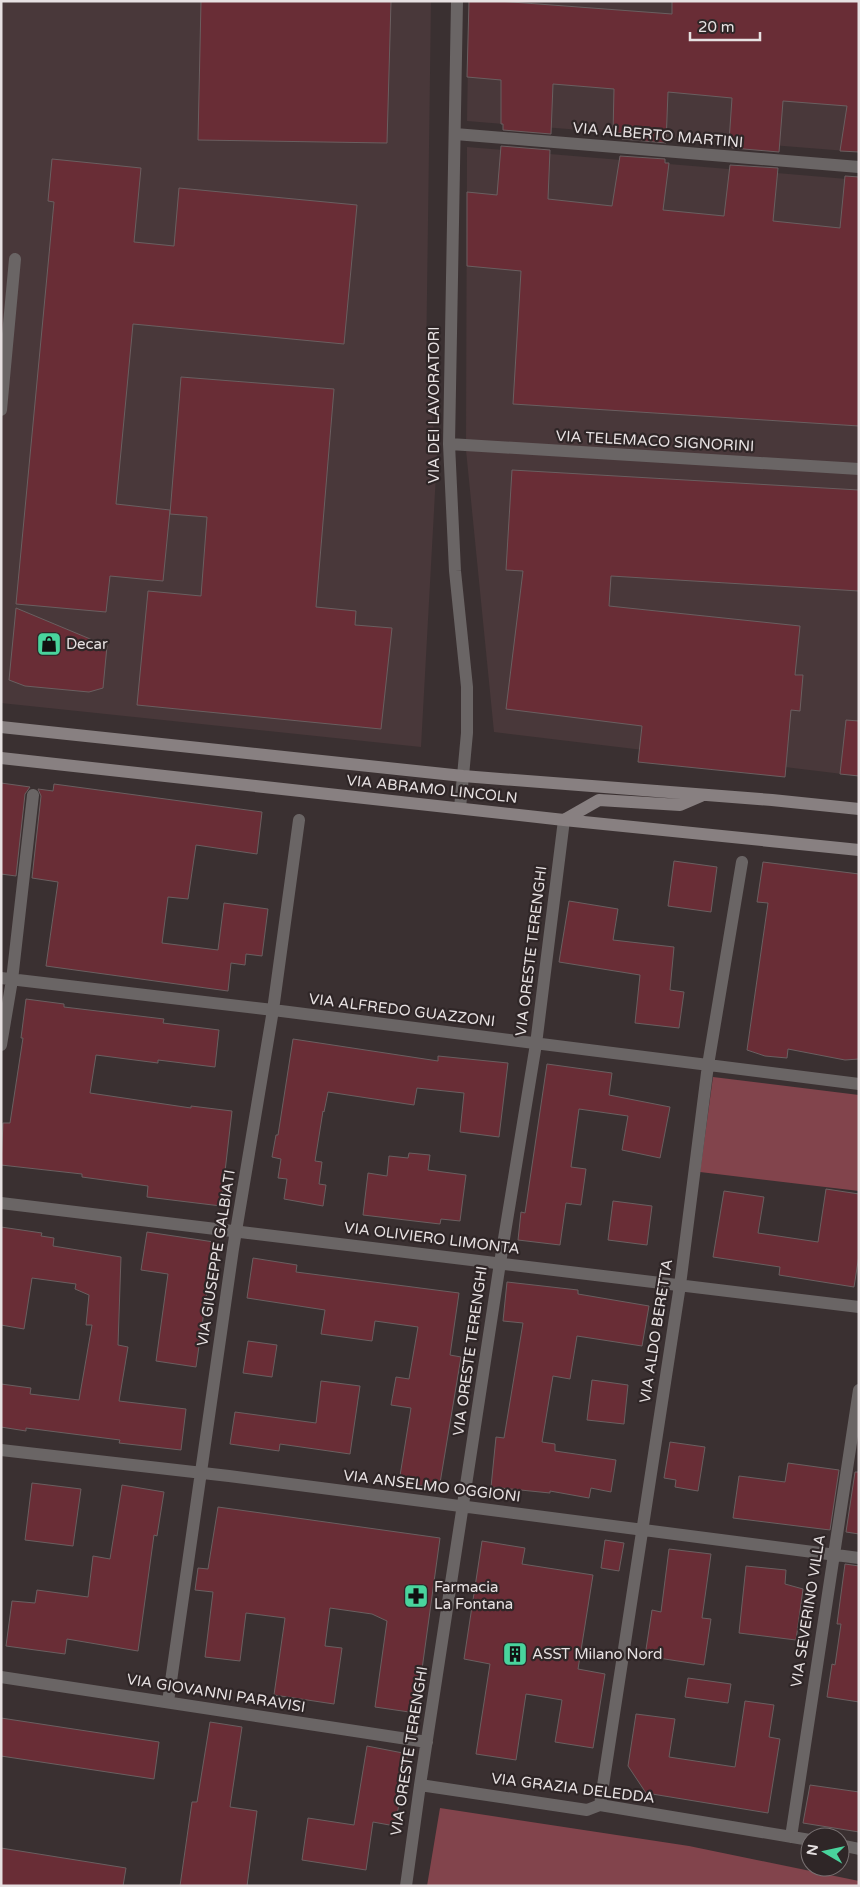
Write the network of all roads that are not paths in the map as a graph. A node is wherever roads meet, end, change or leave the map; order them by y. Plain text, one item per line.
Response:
1 (457, 1) edge
2 (455, 134) junction
3 (859, 167) edge
4 (15, 259) dead end
5 (1, 410) edge
6 (449, 444) junction
7 (859, 470) edge
8 (1, 727) edge
9 (1, 758) edge
10 (463, 776) junction
11 (706, 794) junction
12 (33, 795) dead end
13 (460, 808) junction
14 (859, 809) edge
15 (299, 820) dead end
16 (564, 820) junction
17 (859, 850) edge
18 (742, 862) dead end
19 (6, 979) edge
20 (273, 1010) junction
21 (536, 1044) junction
22 (1, 1045) edge
23 (708, 1066) junction
24 (859, 1084) edge
25 (1, 1203) edge
26 (236, 1231) junction
27 (500, 1263) junction
28 (680, 1285) junction
29 (859, 1307) edge
30 (859, 1390) edge
31 (1, 1450) edge
32 (201, 1472) junction
33 (464, 1507) junction
34 (642, 1529) junction
35 (833, 1554) junction
36 (859, 1558) edge
37 (1, 1677) edge
38 (168, 1702) junction
39 (426, 1742) junction
40 (420, 1784) junction
41 (600, 1805) junction
42 (791, 1837) junction
43 (800, 1838) edge
44 (406, 1886) edge

1 - 2 street, VIA DEI LAVORATORI
2 - 3 street, VIA ALBERTO MARTINI
2 - 6 street, VIA DEI LAVORATORI
4 - 5 street
6 - 7 street, VIA TELEMACO SIGNORINI
6 - 10 street, VIA DEI LAVORATORI
8 - 10 main road, VIA ABRAMO LINCOLN
9 - 13 main road, VIA ABRAMO LINCOLN
10 - 11 main road, VIA ABRAMO LINCOLN
10 - 13 street, VIA DEI LAVORATORI
11 - 14 main road, VIA ABRAMO LINCOLN
11 - 16 main road
12 - 19 street
13 - 16 main road, VIA ABRAMO LINCOLN
15 - 20 street, VIA GIUSEPPE GALBIATI
16 - 17 main road, VIA ABRAMO LINCOLN
16 - 21 street, VIA ORESTE TERENGHI
18 - 23 street, VIA ALDO BERETTA
19 - 20 street, VIA ALFREDO GUAZZONI
19 - 22 street
20 - 21 street, VIA ALFREDO GUAZZONI
20 - 26 street, VIA GIUSEPPE GALBIATI
21 - 23 street, VIA ALFREDO GUAZZONI
21 - 27 street, VIA ORESTE TERENGHI
23 - 24 street, VIA ALFREDO GUAZZONI
23 - 28 street, VIA ALDO BERETTA
25 - 26 street, VIA OLIVIERO LIMONTA
26 - 27 street, VIA OLIVIERO LIMONTA
26 - 32 street, VIA GIUSEPPE GALBIATI
27 - 28 street, VIA OLIVIERO LIMONTA
27 - 33 street, VIA ORESTE TERENGHI
28 - 29 street, VIA OLIVIERO LIMONTA
28 - 34 street, VIA ALDO BERETTA
30 - 35 street, VIA SEVERINO VILLA
31 - 32 street, VIA ANSELMO OGGIONI
32 - 33 street, VIA ANSELMO OGGIONI
32 - 38 street, VIA GIUSEPPE GALBIATI
33 - 34 street, VIA ANSELMO OGGIONI
33 - 39 street, VIA ORESTE TERENGHI
34 - 35 street, VIA ANSELMO OGGIONI
34 - 41 street, VIA ALDO BERETTA
35 - 36 street, VIA ANSELMO OGGIONI
35 - 42 street, VIA SEVERINO VILLA
37 - 38 street, VIA GIOVANNI PARAVISI
38 - 39 street, VIA GIOVANNI PARAVISI
39 - 40 street, VIA ORESTE TERENGHI
40 - 41 street, VIA GRAZIA DELEDDA
40 - 44 street, VIA ORESTE TERENGHI
41 - 42 street, VIA GRAZIA DELEDDA
42 - 43 street, VIA GRAZIA DELEDDA

